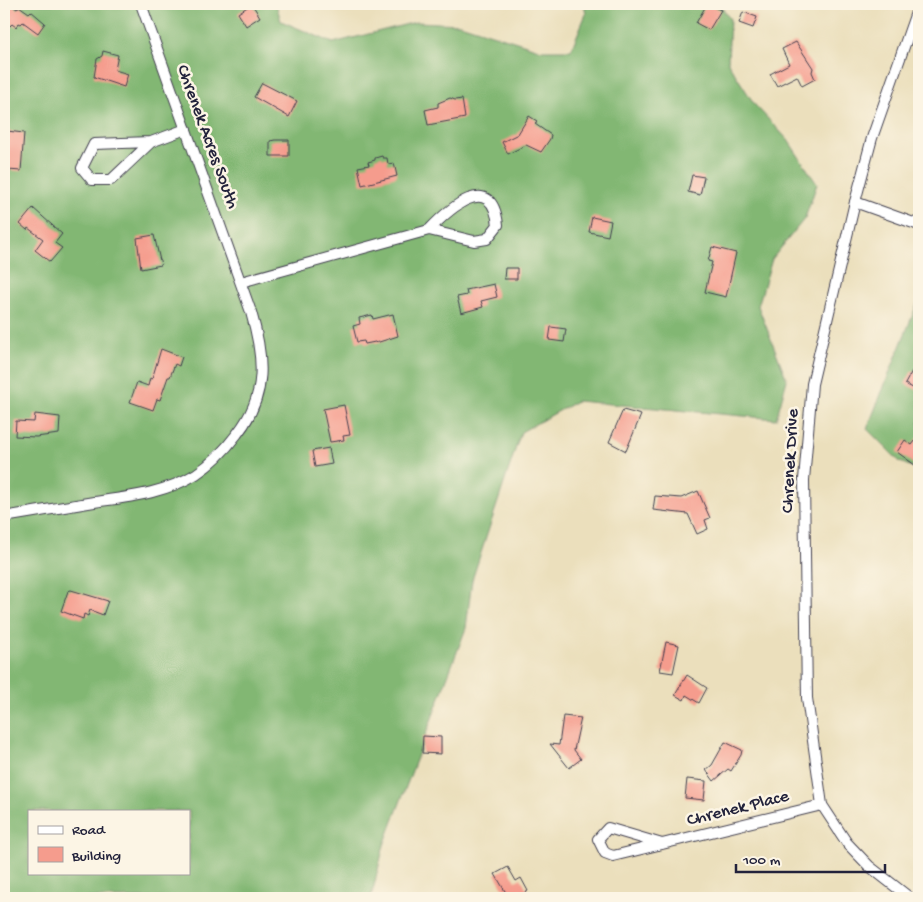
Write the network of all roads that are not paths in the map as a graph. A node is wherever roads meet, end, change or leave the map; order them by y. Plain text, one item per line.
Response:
1 (141, 4) edge
2 (919, 4) edge
3 (186, 129) junction
4 (151, 142) junction
5 (855, 202) junction
6 (919, 225) edge
7 (429, 230) junction
8 (241, 282) junction
9 (4, 517) edge
10 (822, 805) junction
11 (662, 844) junction
12 (910, 898) edge

1 - 3 street, Chrenek Acres South
2 - 5 street, Chrenek Drive
3 - 4 street
3 - 8 street, Chrenek Acres South
4 - 4 street
5 - 6 street
5 - 10 street, Chrenek Drive
7 - 7 street
7 - 8 street
8 - 9 street, Chrenek Acres South
10 - 11 street, Chrenek Place
10 - 12 street, Chrenek Drive
11 - 11 street, Chrenek Place

